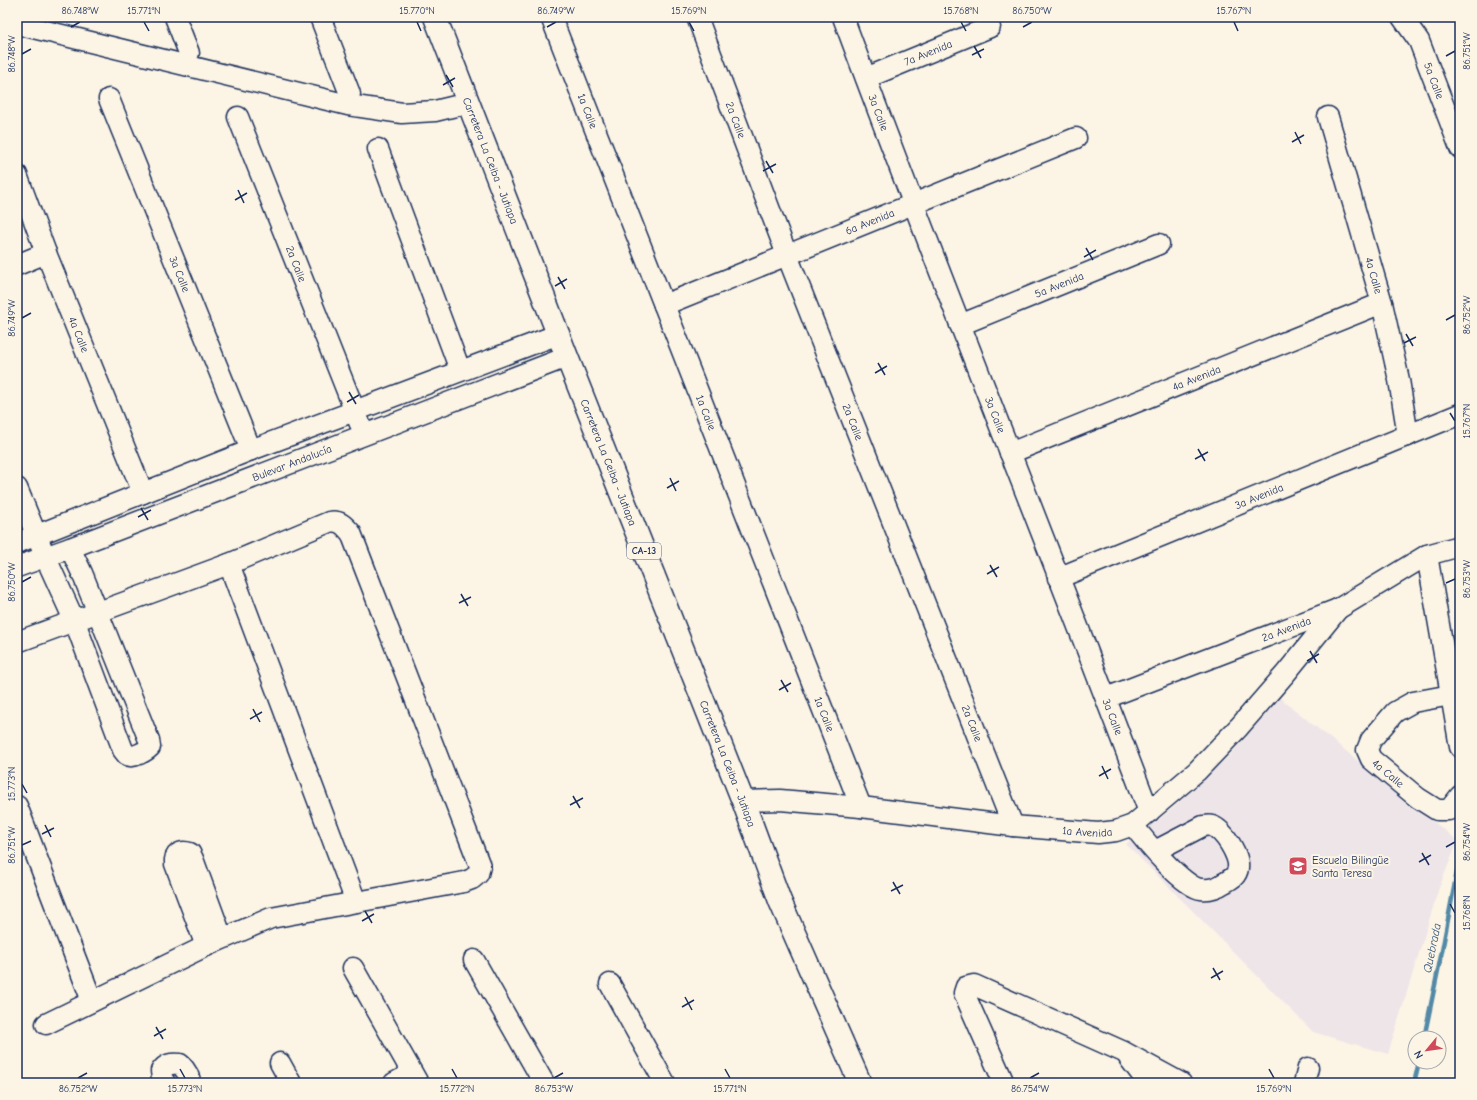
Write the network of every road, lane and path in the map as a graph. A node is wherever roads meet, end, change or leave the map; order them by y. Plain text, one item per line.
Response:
1 (175, 17) edge
2 (320, 17) edge
3 (435, 17) edge
4 (551, 17) edge
5 (698, 17) edge
6 (843, 17) edge
7 (1402, 17) edge
8 (17, 24) edge
9 (990, 27) dead end
10 (189, 53) dead end
11 (866, 78) junction
12 (350, 94) dead end
13 (109, 99) dead end
14 (468, 103) junction
15 (238, 117) dead end
16 (1328, 117) dead end
17 (1076, 138) dead end
18 (1460, 148) edge
19 (378, 149) dead end
20 (17, 175) edge
21 (914, 203) junction
22 (1159, 244) dead end
23 (46, 253) junction
24 (787, 255) junction
25 (17, 265) edge
26 (1382, 303) junction
27 (664, 305) junction
28 (960, 325) junction
29 (559, 334) junction
30 (567, 357) junction
31 (460, 370) junction
32 (355, 411) junction
33 (1460, 414) edge
34 (364, 434) junction
35 (1408, 436) junction
36 (251, 450) junction
37 (1010, 453) junction
38 (17, 488) edge
39 (143, 493) junction
40 (36, 535) junction
41 (17, 542) edge
42 (1460, 546) edge
43 (70, 548) junction
44 (1426, 555) junction
45 (45, 556) junction
46 (229, 564) junction
47 (17, 567) edge
48 (1058, 578) junction
49 (1338, 609) junction
50 (97, 613) junction
51 (75, 622) junction
52 (17, 642) edge
53 (1453, 665) edge
54 (1451, 695) junction
55 (1106, 698) junction
56 (1460, 747) edge
57 (1460, 796) edge
58 (743, 801) junction
59 (17, 806) edge
60 (861, 808) junction
61 (1149, 812) junction
62 (1133, 825) junction
63 (1013, 826) junction
64 (1155, 851) dead end
65 (356, 902) junction
66 (474, 960) dead end
67 (354, 968) dead end
68 (610, 984) dead end
69 (92, 1001) junction
70 (46, 1024) dead end
71 (1124, 1052) junction
72 (280, 1063) dead end
73 (415, 1078) edge
74 (165, 1083) edge
75 (190, 1083) edge
76 (291, 1083) edge
77 (394, 1083) edge
78 (544, 1083) edge
79 (666, 1083) edge
80 (860, 1083) edge
81 (1004, 1083) edge
82 (1148, 1083) edge
83 (1181, 1083) edge

1 - 10 street
2 - 12 street
3 - 14 main road, Carretera La Ceiba - Jutiapa / CA-13
4 - 27 street, 1a Calle
5 - 24 street, 2a Calle
6 - 11 street, 3a Calle
7 - 18 street, 5a Calle
8 - 14 street
9 - 11 street, 7a Avenida
11 - 21 street, 3a Calle
13 - 36 street, 3a Calle
14 - 29 main road, Carretera La Ceiba - Jutiapa / CA-13
15 - 32 street, 2a Calle
16 - 26 street, 4a Calle
17 - 21 street, 6a Avenida
19 - 31 street
20 - 23 street, 4a Calle
21 - 24 street, 6a Avenida
21 - 28 street, 3a Calle
22 - 28 street, 5a Avenida
23 - 25 street
23 - 39 street, 4a Calle
24 - 27 street, 6a Avenida
24 - 63 street, 2a Calle
26 - 35 street, 4a Calle
26 - 37 street, 4a Avenida
27 - 60 street, 1a Calle
28 - 37 street, 3a Calle
29 - 30 main road, Carretera La Ceiba - Jutiapa / CA-13
29 - 31 street
30 - 34 street, Bulevar Andalucía
30 - 58 main road, Carretera La Ceiba - Jutiapa / CA-13
31 - 32 street
32 - 34 street, 2a Calle
32 - 36 street
33 - 35 street, 3a Avenida
34 - 43 street, Bulevar Andalucía
35 - 48 street, 3a Avenida
36 - 39 street
37 - 48 street, 3a Calle
38 - 40 street
39 - 40 street
40 - 41 street
40 - 45 street
42 - 44 street, 2a Avenida
43 - 45 street, Bulevar Andalucía
43 - 50 street
44 - 49 street, 2a Avenida
44 - 53 street
45 - 47 street, Bulevar Andalucía
45 - 51 street
46 - 50 street
46 - 65 street
46 - 65 street
48 - 55 street, 3a Calle
49 - 55 street, 2a Avenida
49 - 61 street, 1a Avenida
50 - 51 street
50 - 51 street
51 - 52 street
53 - 54 street
54 - 56 street
54 - 57 street, 4a Calle
55 - 61 street, 3a Calle
58 - 60 street, 1a Avenida
58 - 80 main road, Carretera La Ceiba - Jutiapa / CA-13
59 - 69 street
60 - 63 street, 1a Avenida
61 - 62 street, 1a Avenida
62 - 63 street, 1a Avenida
62 - 64 street
65 - 69 street
66 - 78 street
67 - 73 street
68 - 79 street
69 - 70 street
71 - 81 street
71 - 82 street
71 - 83 street
72 - 76 street
73 - 77 street
74 - 75 street

